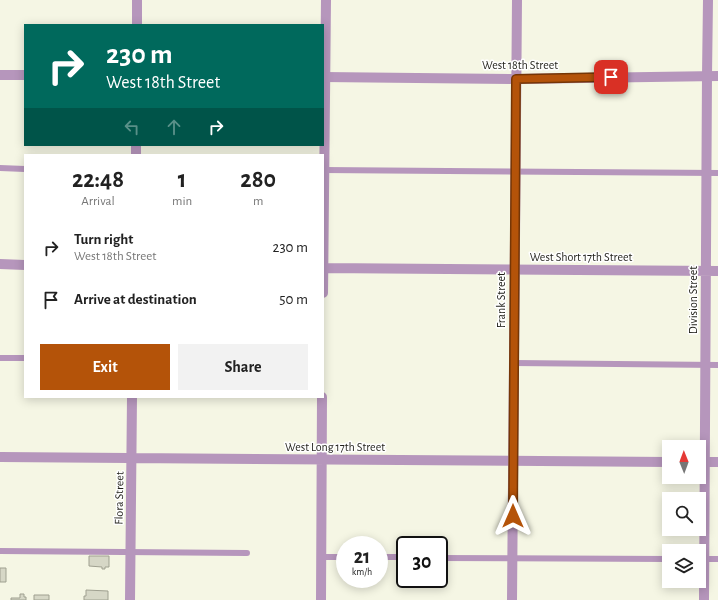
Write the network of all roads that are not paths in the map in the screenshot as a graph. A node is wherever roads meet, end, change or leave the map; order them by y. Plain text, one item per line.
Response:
1 (137, 0) edge
2 (326, 0) edge
3 (517, 0) edge
4 (708, 0) edge
5 (137, 24) edge
6 (0, 75) edge
7 (24, 75) edge
8 (707, 75) junction
9 (718, 76) edge
10 (324, 77) edge
11 (516, 79) junction
12 (0, 168) edge
13 (24, 168) edge
14 (324, 170) edge
15 (516, 172) junction
16 (706, 173) junction
17 (718, 173) edge
18 (0, 264) edge
19 (24, 265) edge
20 (324, 268) edge
21 (515, 270) junction
22 (706, 271) junction
23 (718, 271) edge
24 (0, 358) edge
25 (24, 358) edge
26 (514, 363) junction
27 (705, 364) junction
28 (718, 365) edge
29 (132, 398) edge
30 (322, 398) edge
31 (703, 440) edge
32 (0, 457) edge
33 (132, 458) junction
34 (322, 460) junction
35 (513, 461) junction
36 (662, 462) edge
37 (706, 462) edge
38 (718, 462) edge
39 (702, 484) edge
40 (702, 544) edge
41 (0, 551) edge
42 (131, 552) junction
43 (247, 553) dead end
44 (321, 557) junction
45 (336, 557) edge
46 (448, 558) edge
47 (512, 558) junction
48 (662, 559) edge
49 (706, 559) edge
50 (718, 559) edge
51 (703, 588) edge
52 (130, 600) edge
53 (321, 600) edge
54 (512, 600) edge
55 (704, 600) edge

1 - 5 street
2 - 10 street
3 - 11 street, Frank Street
4 - 8 street, Division Street
6 - 7 street
8 - 9 street, West 18th Street
8 - 11 street, West 18th Street
8 - 16 street, Division Street
10 - 11 street, West 18th Street
10 - 14 street
11 - 15 street, Frank Street
12 - 13 lane
14 - 15 lane
15 - 16 lane
15 - 21 street, Frank Street
16 - 17 lane
16 - 22 street, Division Street
18 - 19 street
20 - 21 street, West Short 17th Street
21 - 22 street, West Short 17th Street
21 - 26 street, Frank Street
22 - 23 street, West Short 17th Street
22 - 27 street, Division Street
24 - 25 lane
26 - 27 lane
26 - 35 street, Frank Street
27 - 28 lane
27 - 31 street, Division Street
29 - 33 street, Flora Street
30 - 34 street
32 - 33 street, West Long 17th Street
33 - 34 street, West Long 17th Street
33 - 42 street, Flora Street
34 - 35 street, West Long 17th Street
34 - 44 street
35 - 36 street, West Long 17th Street
35 - 47 street, Frank Street
37 - 38 street
39 - 40 street, Division Street
41 - 42 lane
42 - 43 lane
42 - 52 street, Flora Street
44 - 45 lane
44 - 53 street
46 - 47 lane
47 - 48 lane
47 - 54 street, Frank Street
49 - 50 lane
51 - 55 street, Division Street

